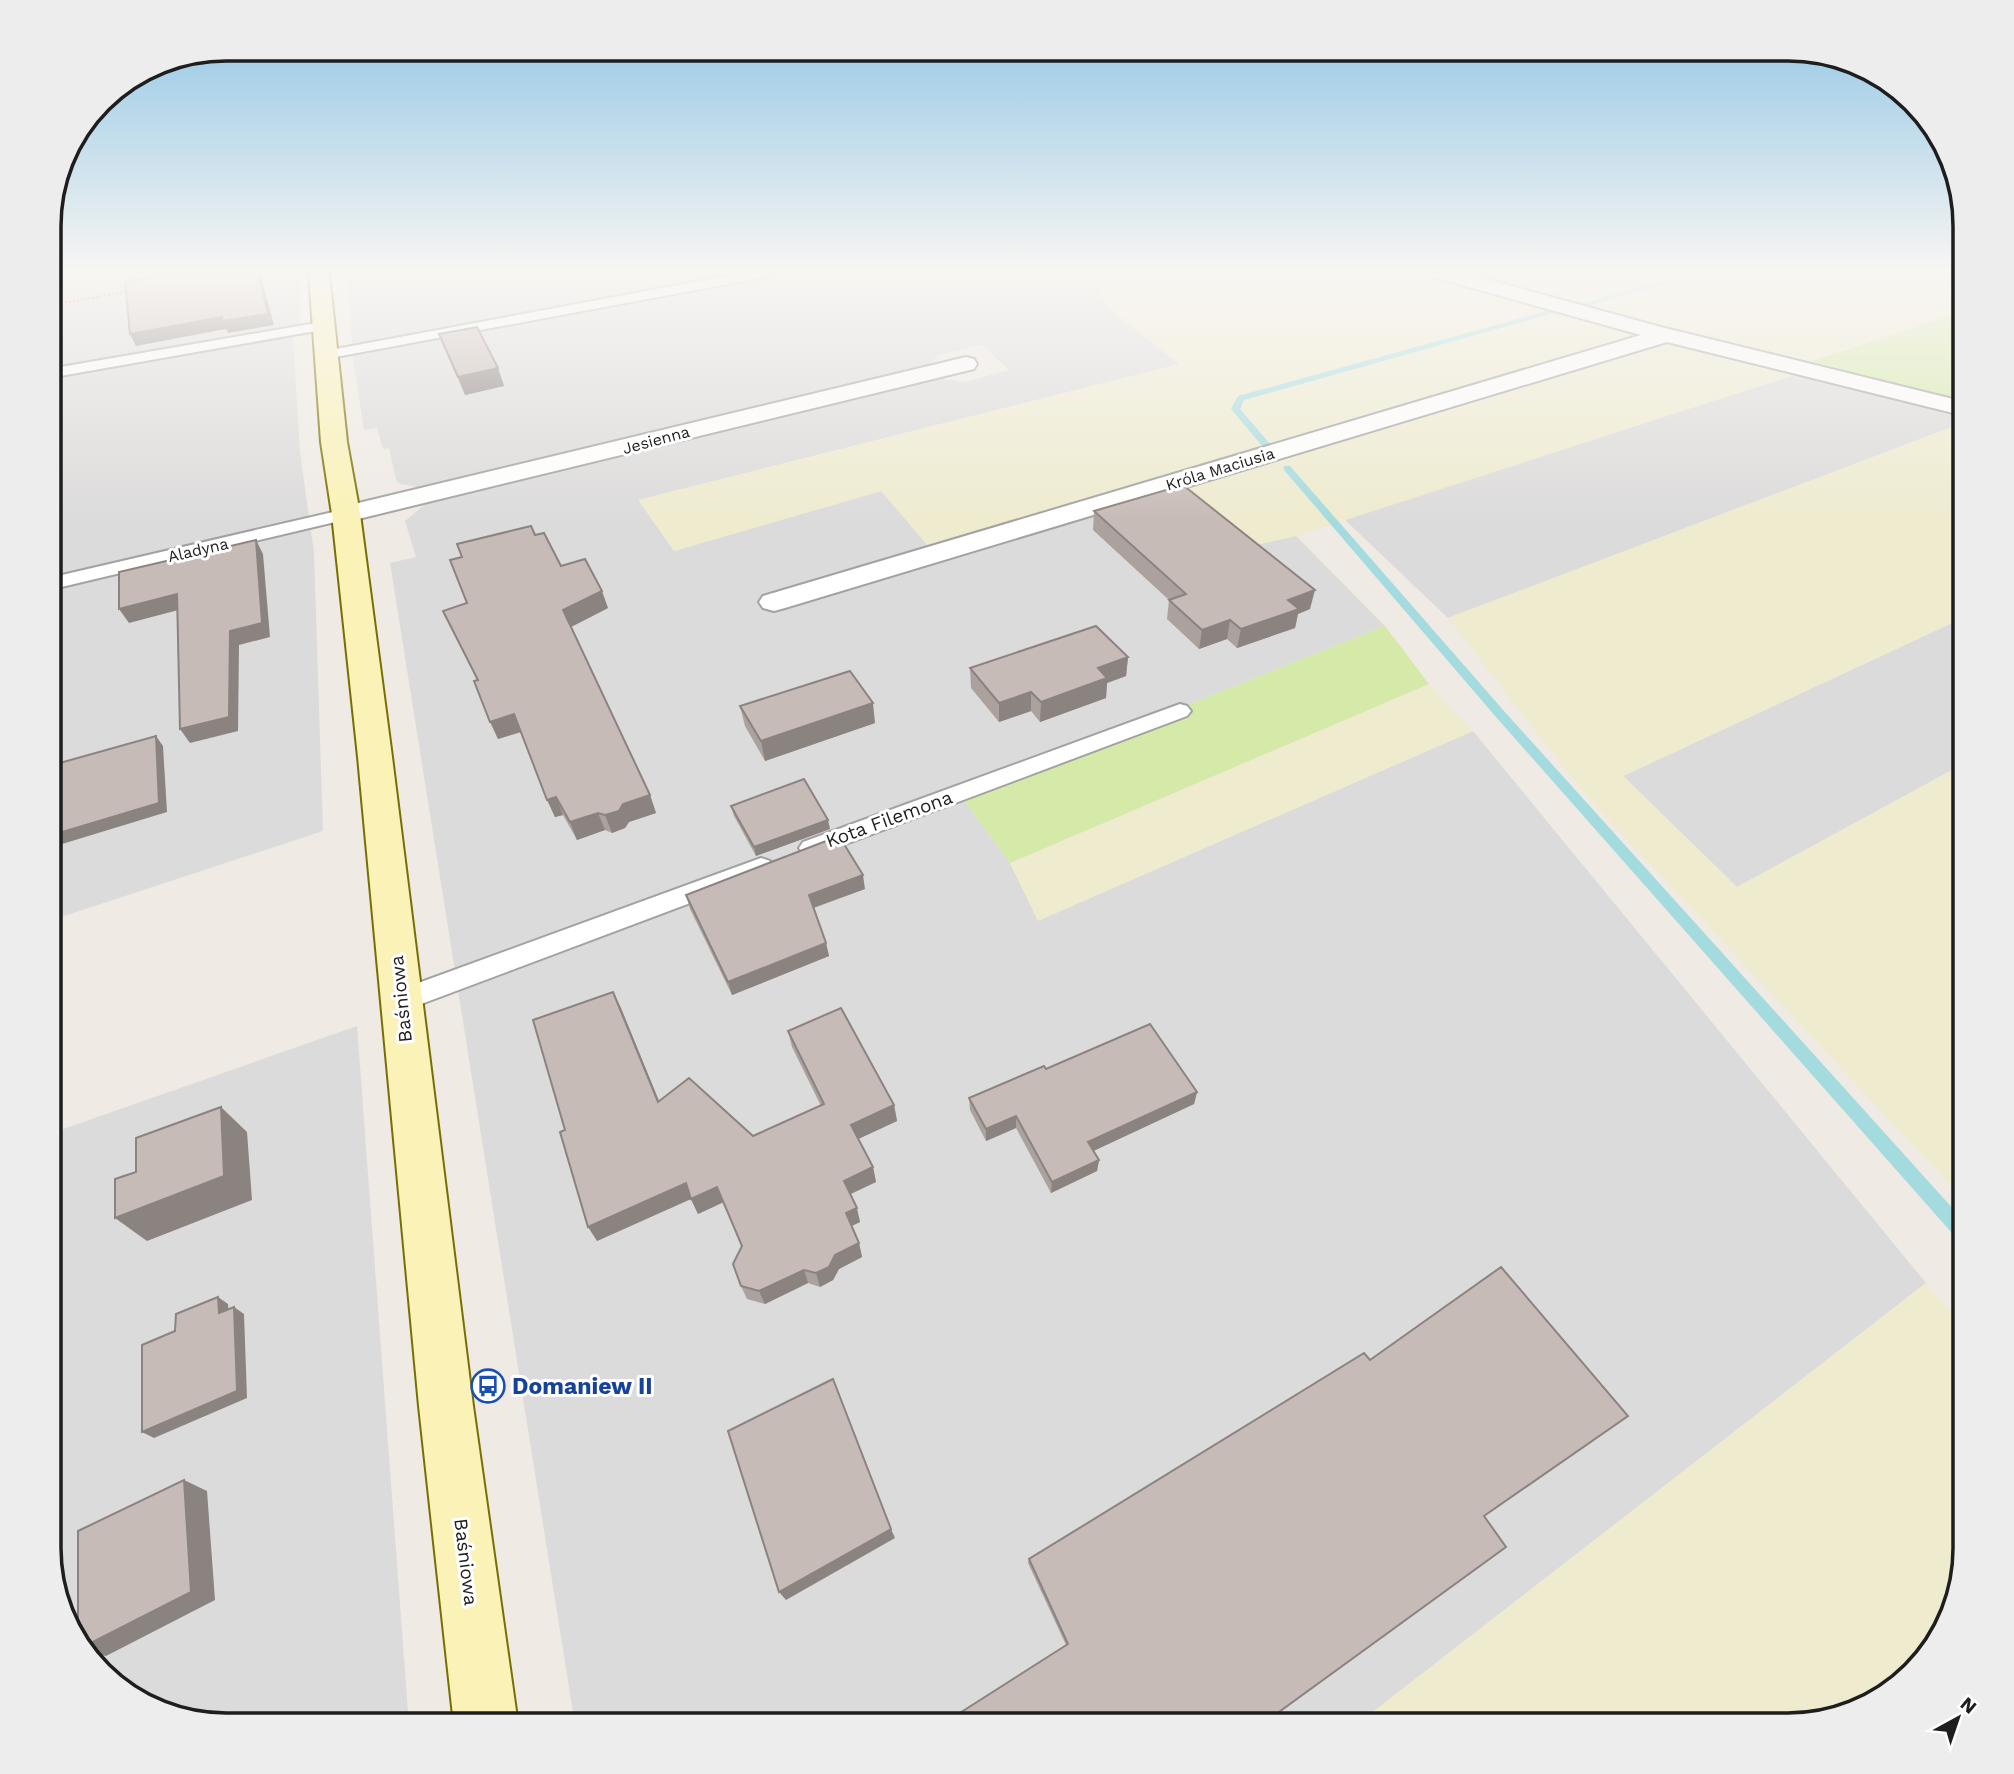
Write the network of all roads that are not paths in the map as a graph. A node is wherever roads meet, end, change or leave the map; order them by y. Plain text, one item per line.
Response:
1 (200, 356) edge
2 (325, 356) edge
3 (1597, 356) edge
4 (1750, 356) edge
5 (966, 364) dead end
6 (62, 372) edge
7 (1952, 406) edge
8 (346, 514) junction
9 (62, 581) edge
10 (774, 602) dead end
11 (1180, 711) dead end
12 (400, 1001) junction
13 (485, 1713) edge

1 - 6 lane
2 - 8 main road, Baśniowa
3 - 10 street, Króla Maciusia
4 - 7 street
5 - 8 street, Jesienna
8 - 9 lane, Aladyna
8 - 12 main road, Baśniowa
11 - 12 lane, Kota Filemona
12 - 13 main road, Baśniowa

